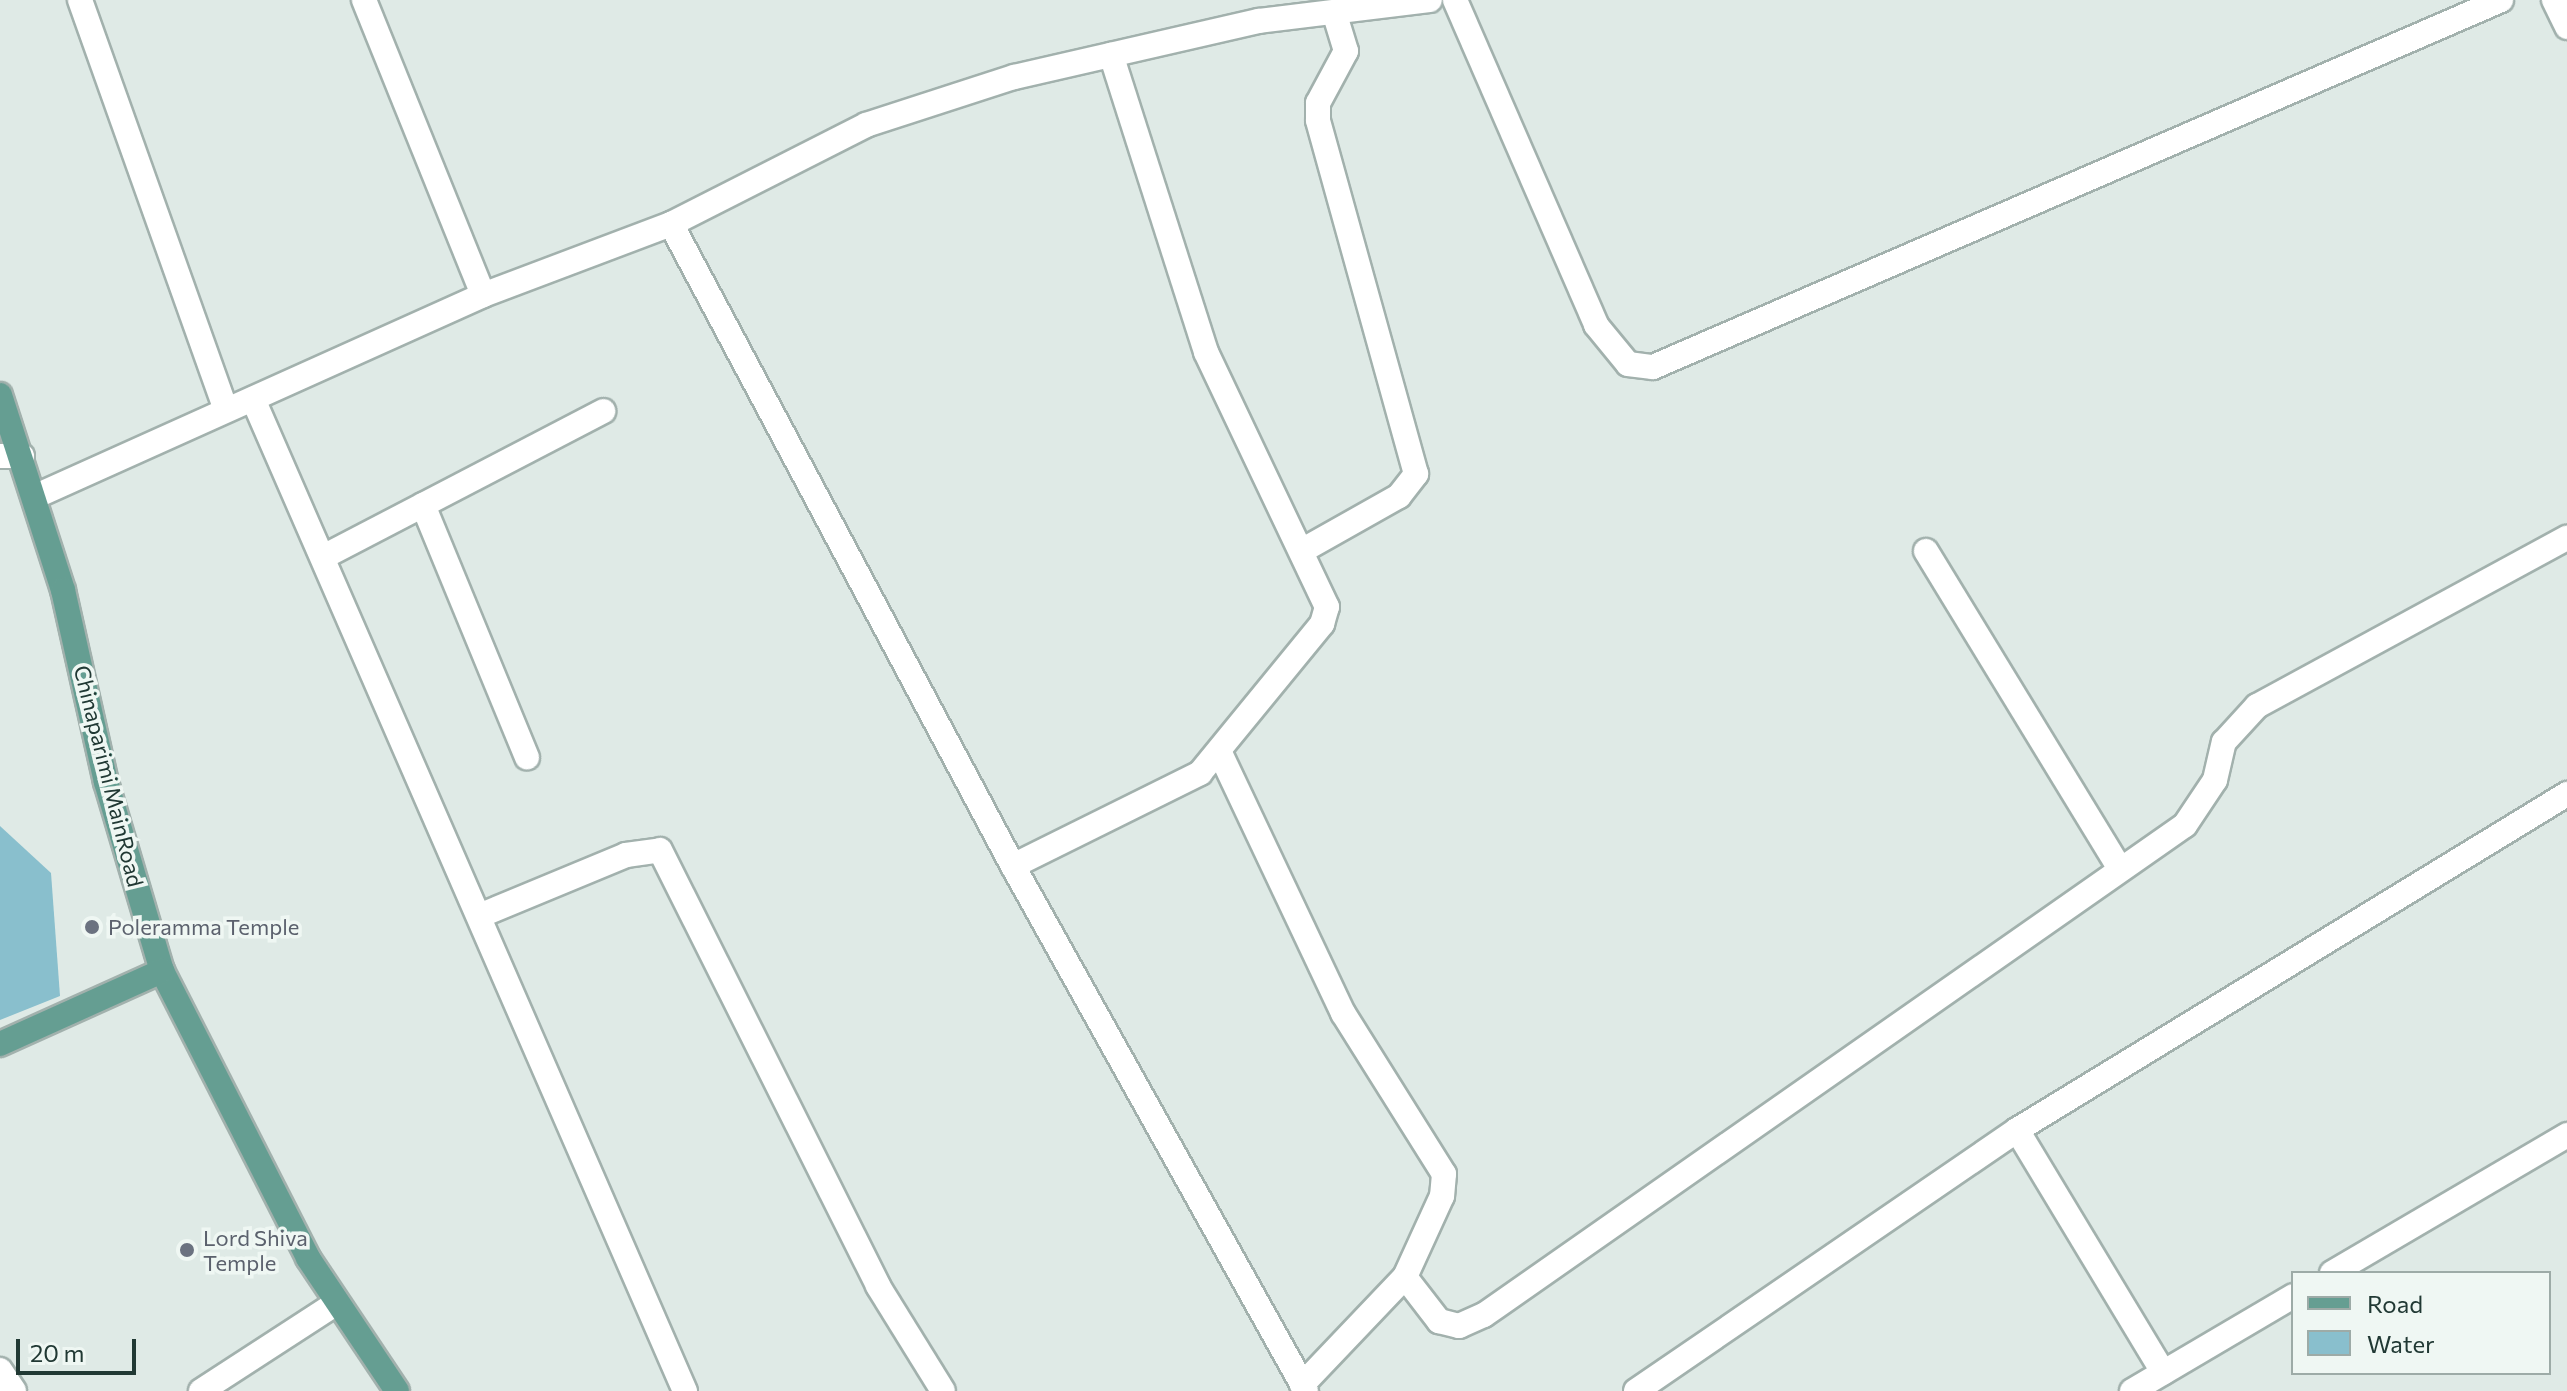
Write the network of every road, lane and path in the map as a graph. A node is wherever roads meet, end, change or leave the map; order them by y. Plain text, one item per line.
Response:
1 (80, 0) edge
2 (364, 0) edge
3 (1430, 0) edge
4 (1455, 0) edge
5 (2501, 0) edge
6 (2554, 0) edge
7 (1335, 14) junction
8 (2567, 27) edge
9 (1111, 55) junction
10 (671, 224) junction
11 (483, 295) junction
12 (0, 395) edge
13 (253, 399) junction
14 (226, 409) junction
15 (603, 411) dead end
16 (11, 456) edge
17 (34, 497) junction
18 (423, 505) junction
19 (2567, 538) edge
20 (1305, 549) junction
21 (1926, 551) dead end
22 (323, 557) junction
23 (1220, 753) junction
24 (527, 757) dead end
25 (2567, 794) edge
26 (1013, 866) junction
27 (2118, 866) junction
28 (479, 916) junction
29 (162, 971) junction
30 (0, 1044) edge
31 (2017, 1130) junction
32 (2567, 1135) edge
33 (2335, 1271) edge
34 (1405, 1277) junction
35 (2291, 1297) edge
36 (335, 1304) junction
37 (0, 1370) edge
38 (2163, 1372) junction
39 (1304, 1388) edge
40 (14, 1391) edge
41 (201, 1391) edge
42 (397, 1391) edge
43 (685, 1391) edge
44 (943, 1391) edge
45 (1636, 1391) edge
46 (2132, 1391) edge

1 - 14 street
2 - 11 street
3 - 7 street
4 - 5 street
6 - 8 street
7 - 9 street
7 - 20 street
9 - 10 street
9 - 20 street
10 - 11 street
10 - 26 street
11 - 13 street
12 - 16 main road, Chinaparimi MainRoad
13 - 14 street
13 - 22 street
14 - 17 street
15 - 18 street
16 - 17 main road, Chinaparimi MainRoad
17 - 29 main road, Chinaparimi MainRoad
18 - 22 street
18 - 24 street
19 - 27 street
20 - 23 street
21 - 27 street
22 - 28 street
23 - 26 street
23 - 34 street
25 - 31 street
26 - 39 street
27 - 34 street
28 - 43 street
28 - 44 street
29 - 30 main road
29 - 36 main road, Chinaparimi MainRoad
31 - 38 street
31 - 45 street
32 - 33 street
34 - 39 street
35 - 38 street
36 - 41 street
36 - 42 main road, Chinaparimi MainRoad
37 - 40 street
38 - 46 street

